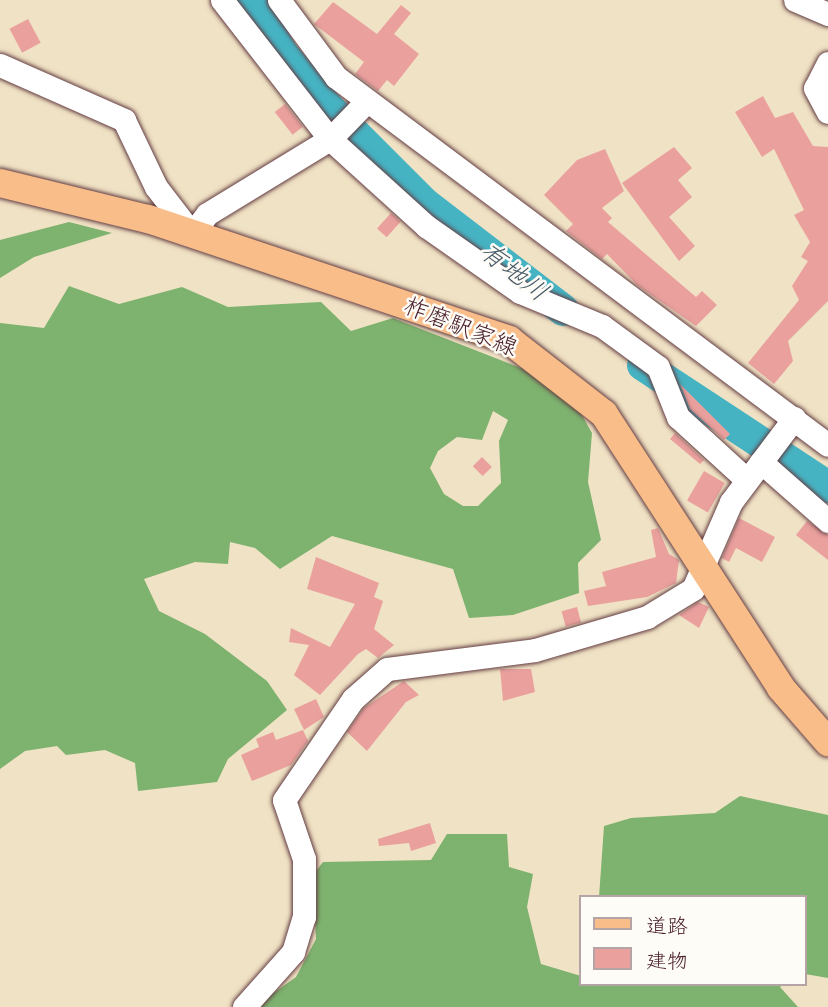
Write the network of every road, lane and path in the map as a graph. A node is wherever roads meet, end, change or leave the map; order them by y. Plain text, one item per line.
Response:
1 (222, 0) edge
2 (795, 0) edge
3 (280, 1) edge
4 (828, 14) edge
5 (0, 48) edge
6 (828, 63) edge
7 (8, 68) edge
8 (367, 101) junction
9 (828, 113) edge
10 (330, 139) junction
11 (0, 183) edge
12 (192, 234) junction
13 (790, 422) junction
14 (828, 445) edge
15 (754, 471) junction
16 (828, 521) edge
17 (701, 566) junction
18 (828, 742) edge
19 (244, 1007) edge

1 - 10 street
2 - 4 street
3 - 8 street
5 - 7 street
6 - 9 street
7 - 12 street
8 - 10 street
8 - 13 street
10 - 12 street
10 - 15 street
11 - 12 main road, 柞磨駅家線
12 - 17 main road, 柞磨駅家線
13 - 14 street
13 - 15 street
15 - 16 street
15 - 17 street
17 - 18 main road, 柞磨駅家線
17 - 19 street

